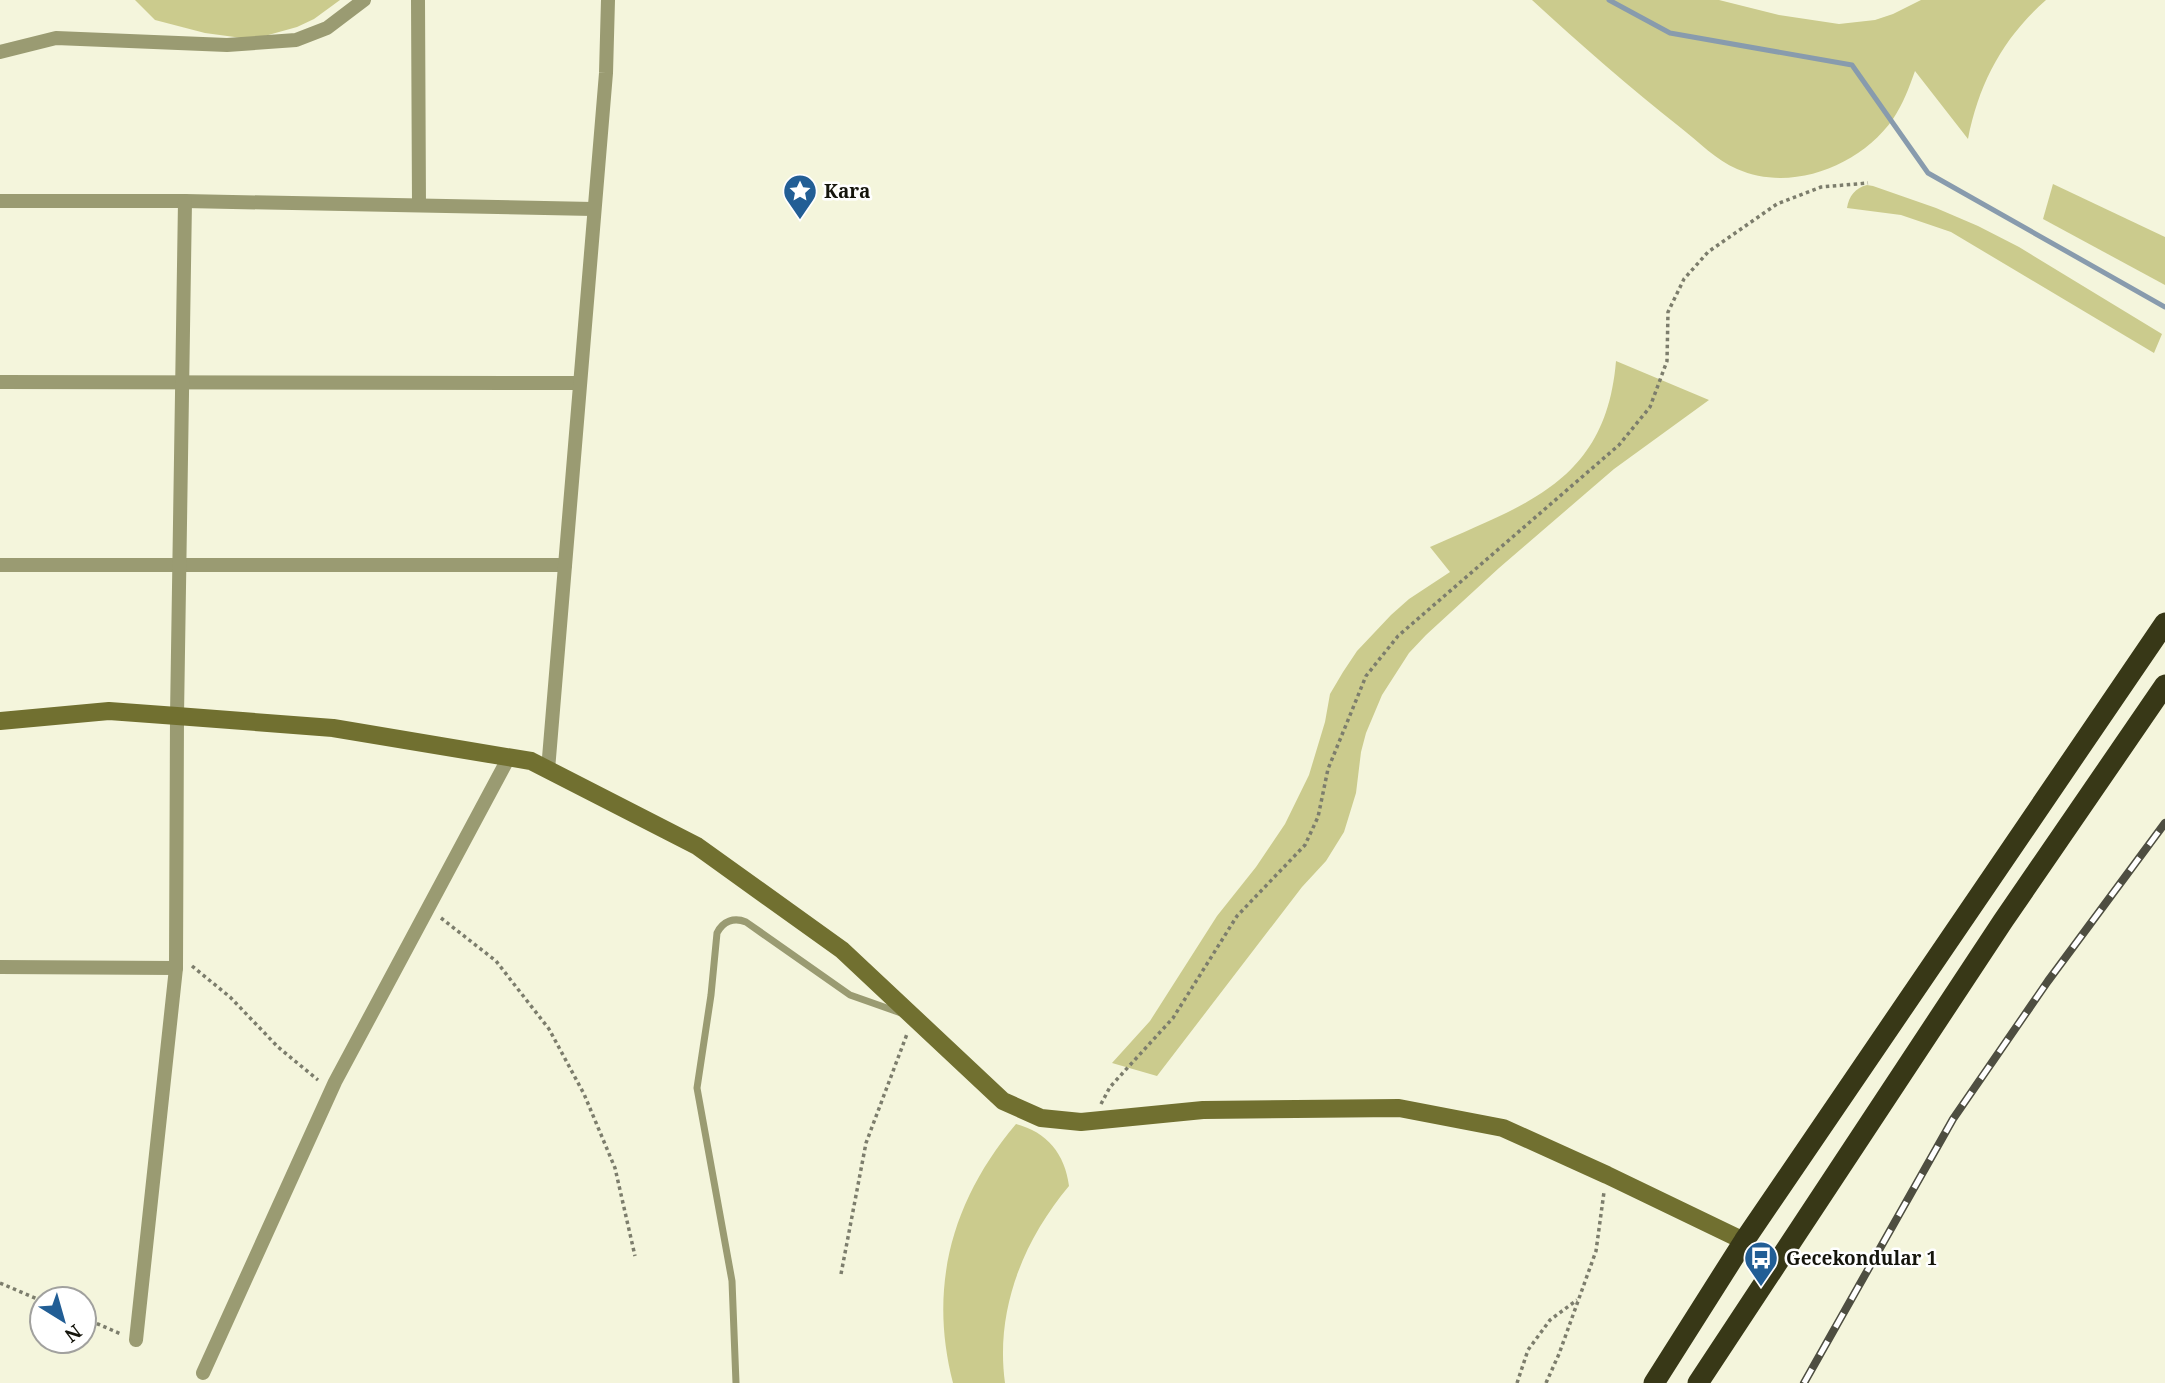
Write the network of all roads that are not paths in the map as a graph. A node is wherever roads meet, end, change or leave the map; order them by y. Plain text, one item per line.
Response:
1 (364, 0) edge
2 (418, 0) edge
3 (608, 0) edge
4 (0, 52) edge
5 (0, 201) edge
6 (185, 201) junction
7 (419, 205) junction
8 (593, 209) junction
9 (0, 382) edge
10 (182, 382) junction
11 (579, 383) junction
12 (0, 565) edge
13 (179, 565) junction
14 (565, 565) junction
15 (2165, 623) edge
16 (2165, 685) edge
17 (177, 716) junction
18 (0, 721) edge
19 (509, 757) junction
20 (548, 770) junction
21 (0, 967) edge
22 (176, 968) junction
23 (914, 1017) junction
24 (1744, 1241) junction
25 (136, 1340) road end
26 (204, 1373) dead end
27 (736, 1383) edge
28 (1654, 1383) edge
29 (1698, 1383) edge

1 - 4 street
2 - 7 street
3 - 8 street
5 - 6 street
6 - 7 street
6 - 10 street
7 - 8 street
8 - 11 street
9 - 10 street
10 - 11 street
10 - 13 street
11 - 14 street
12 - 13 street
13 - 14 street
13 - 17 street
14 - 20 street
15 - 24 highway
16 - 29 highway
17 - 18 street
17 - 19 street
17 - 22 street
19 - 20 street
19 - 26 street
20 - 23 street
21 - 22 street
22 - 25 street
23 - 24 street
23 - 27 lane
24 - 28 highway

